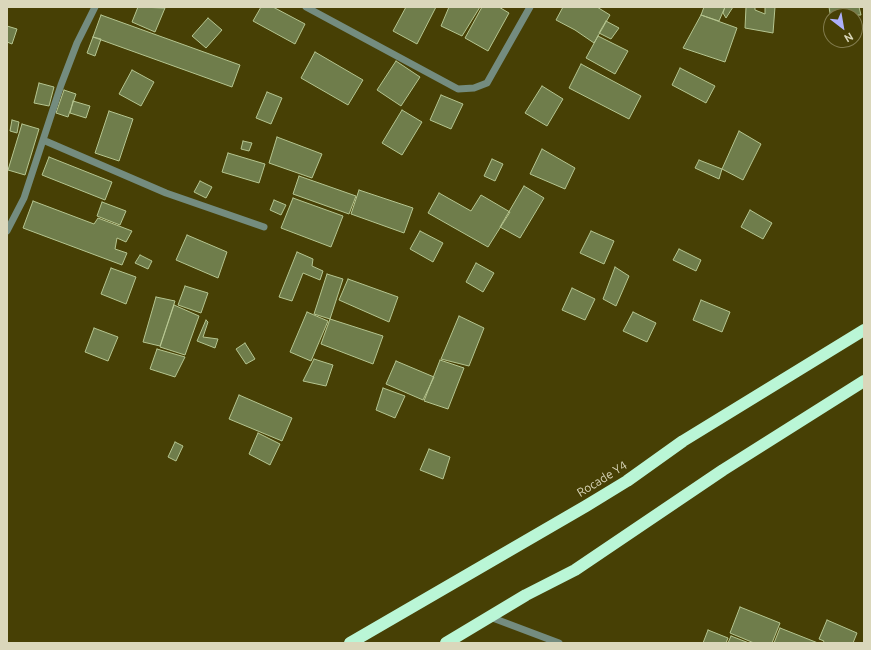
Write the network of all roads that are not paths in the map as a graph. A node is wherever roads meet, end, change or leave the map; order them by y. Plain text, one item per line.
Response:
1 (95, 7) edge
2 (306, 7) edge
3 (530, 7) edge
4 (43, 140) junction
5 (264, 227) dead end
6 (7, 231) edge
7 (864, 330) edge
8 (864, 381) edge
9 (490, 617) junction
10 (350, 643) edge
11 (446, 643) edge
12 (559, 643) edge

1 - 4 street
2 - 3 street
4 - 5 street
4 - 6 street
7 - 10 highway, Rocade Y4
8 - 9 highway
9 - 11 highway
9 - 12 street

